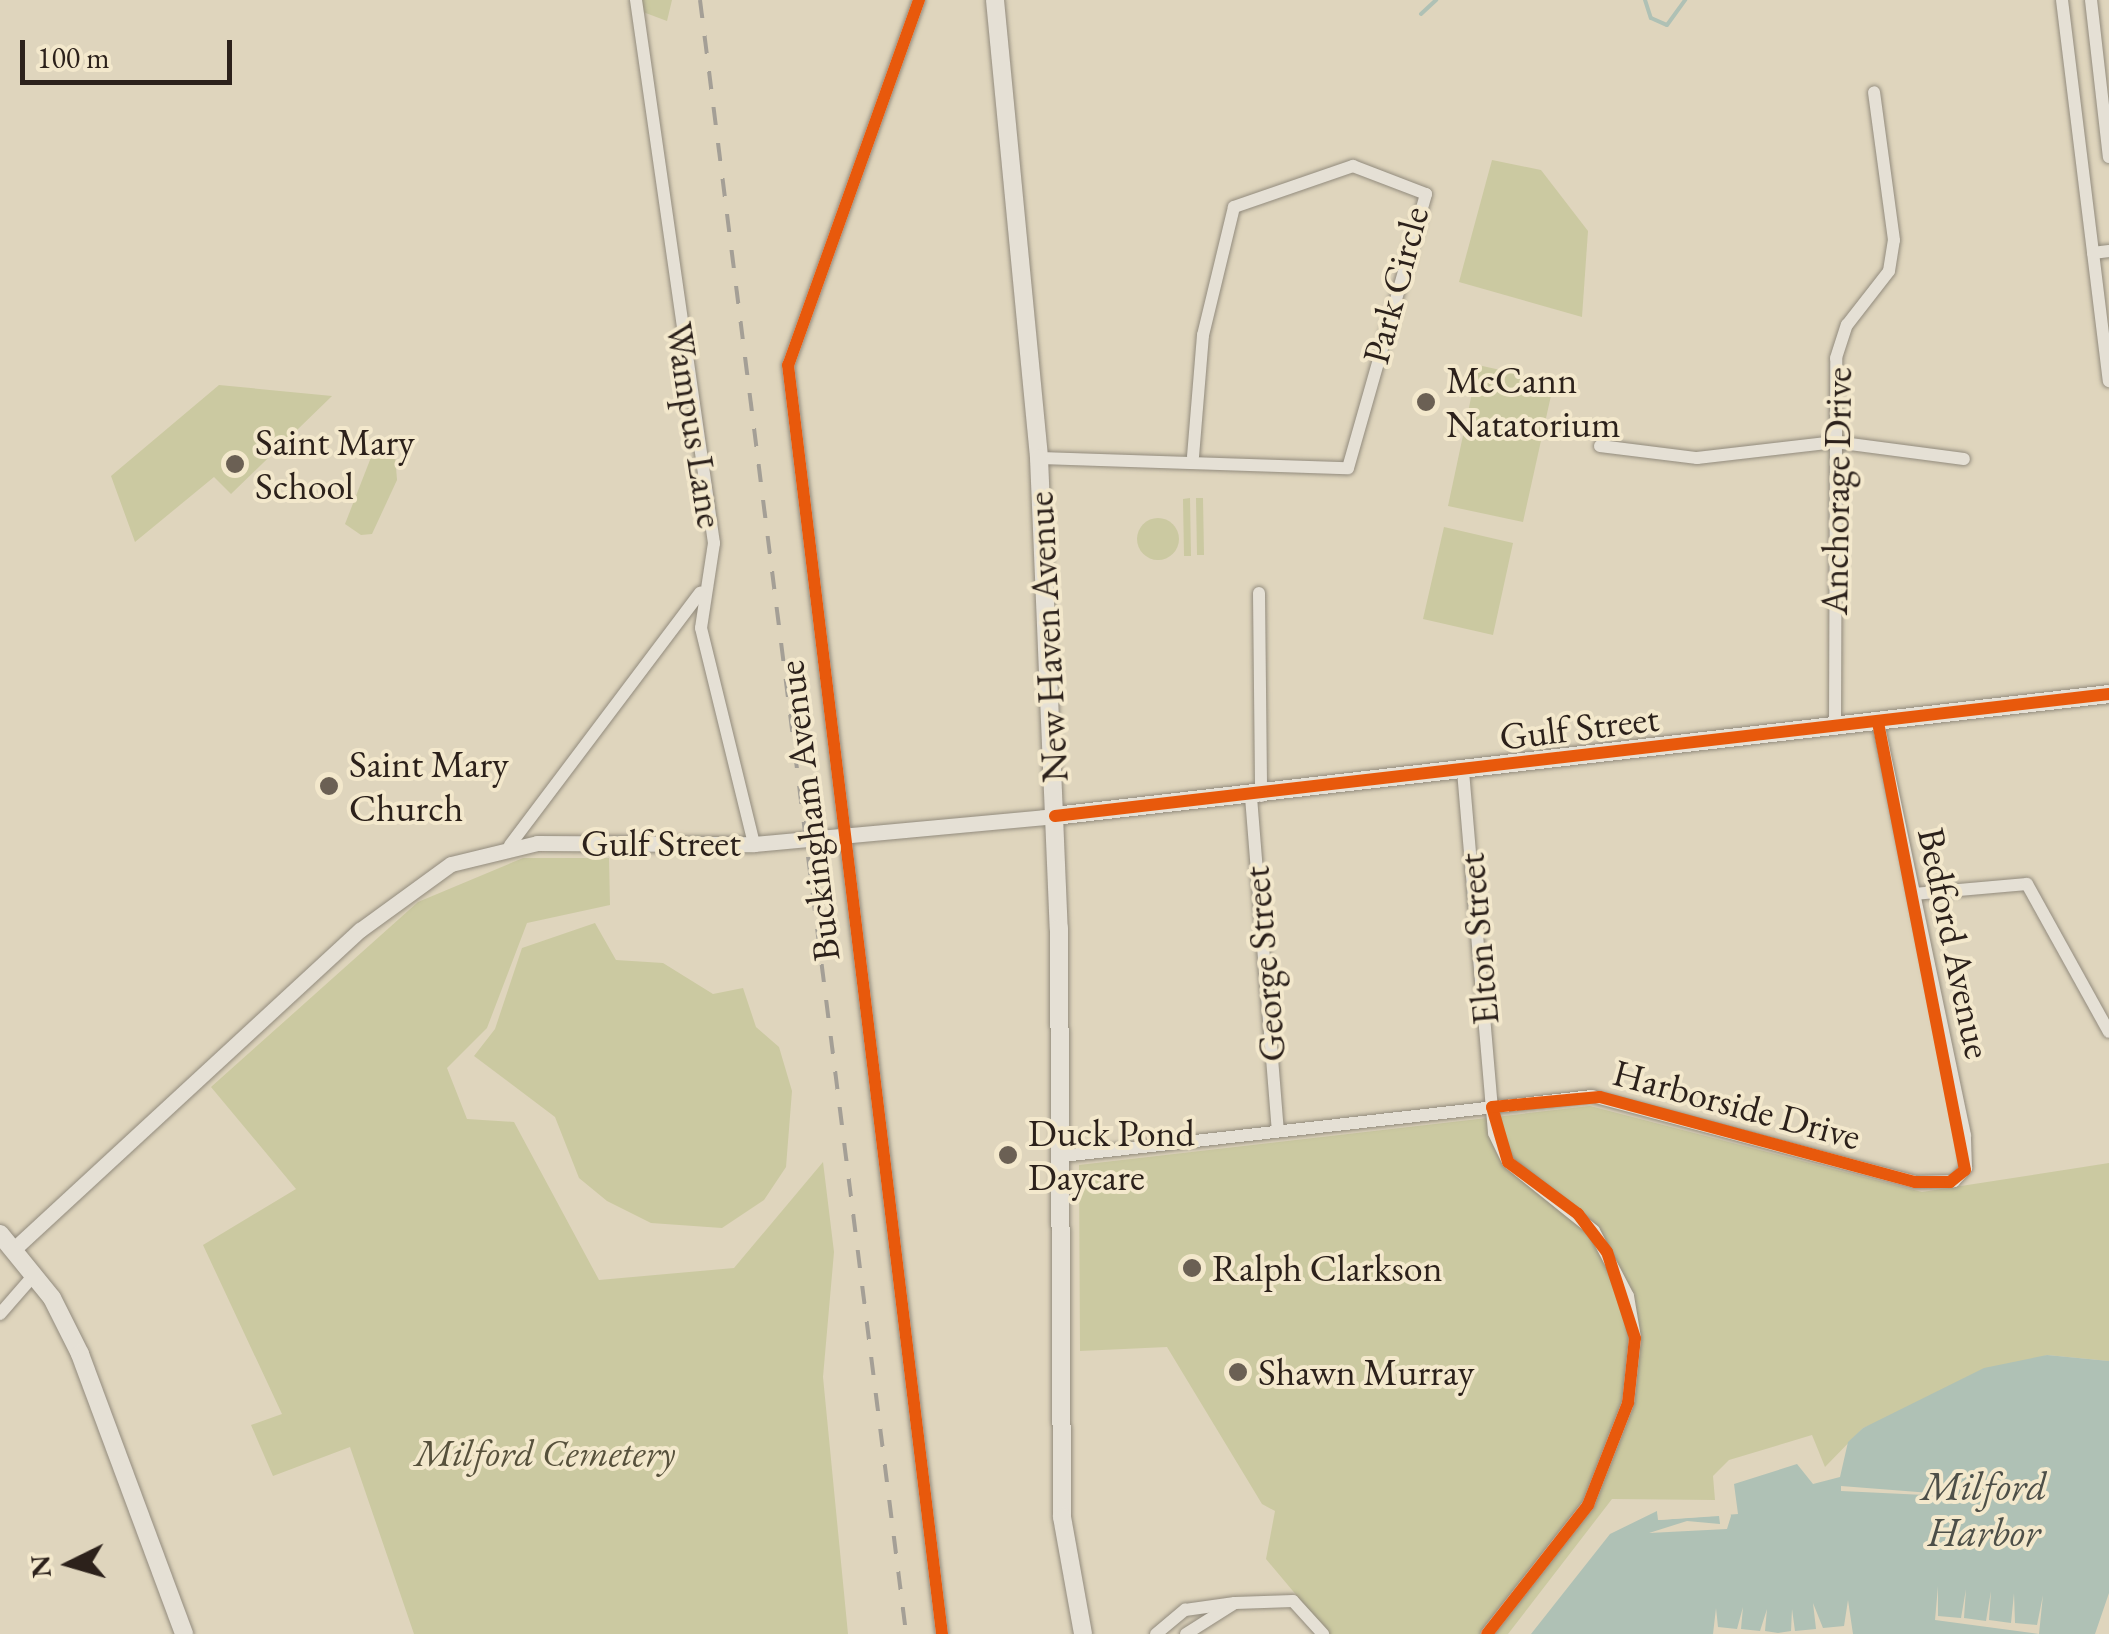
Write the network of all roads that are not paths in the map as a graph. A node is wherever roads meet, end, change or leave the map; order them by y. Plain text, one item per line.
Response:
1 (636, 0) edge
2 (919, 0) edge
3 (995, 0) edge
4 (2062, 0) edge
5 (2091, 0) edge
6 (1874, 92) dead end
7 (2109, 157) edge
8 (2109, 251) edge
9 (2093, 253) junction
10 (2109, 381) edge
11 (1835, 442) junction
12 (1600, 446) dead end
13 (1194, 457) junction
14 (1039, 458) junction
15 (1964, 459) dead end
16 (700, 593) junction
17 (1259, 593) dead end
18 (2109, 694) edge
19 (1878, 723) junction
20 (1835, 728) junction
21 (1463, 771) junction
22 (1256, 797) junction
23 (1055, 816) junction
24 (840, 838) junction
25 (754, 844) junction
26 (510, 846) junction
27 (1914, 894) junction
28 (2109, 1032) edge
29 (1492, 1107) junction
30 (1278, 1131) junction
31 (1064, 1156) junction
32 (1962, 1174) joint
33 (0, 1234) edge
34 (14, 1248) junction
35 (34, 1274) junction
36 (5, 1299) edge
37 (0, 1314) edge
38 (1236, 1602) junction
39 (184, 1634) edge
40 (942, 1634) edge
41 (1083, 1634) edge
42 (1156, 1634) edge
43 (1186, 1634) edge
44 (1323, 1634) edge
45 (1487, 1634) edge

1 - 16 street, Wampus Lane
2 - 24 street, Buckingham Avenue
3 - 14 main road, New Haven Avenue
4 - 9 street
5 - 7 street
6 - 11 street, Anchorage Drive
8 - 9 street
9 - 10 street
11 - 12 street
11 - 15 street
11 - 20 street, Anchorage Drive
13 - 13 street, Park Circle
13 - 14 street
14 - 23 main road, New Haven Avenue
16 - 25 street, Wampus Lane
16 - 26 street
17 - 22 street, George Street
18 - 19 main road, Gulf Street
19 - 20 main road, Gulf Street
19 - 27 street, Bedford Avenue
20 - 21 main road, Gulf Street
21 - 22 main road, Gulf Street
21 - 29 street, Elton Street
22 - 23 main road, Gulf Street
22 - 30 street, George Street
23 - 24 street, Gulf Street
23 - 31 main road, New Haven Avenue
24 - 25 street, Gulf Street
24 - 40 street, Buckingham Avenue
25 - 26 street, Gulf Street
26 - 34 street, Gulf Street
27 - 28 street
27 - 32 street, Bedford Avenue
29 - 30 street, Harborside Drive
29 - 32 street, Harborside Drive
29 - 45 street, Elton Street
30 - 31 street, Harborside Drive
31 - 41 main road, New Haven Avenue
33 - 34 main road
34 - 35 main road
35 - 36 street
35 - 39 main road
36 - 37 street
38 - 42 street
38 - 43 street
38 - 44 street

